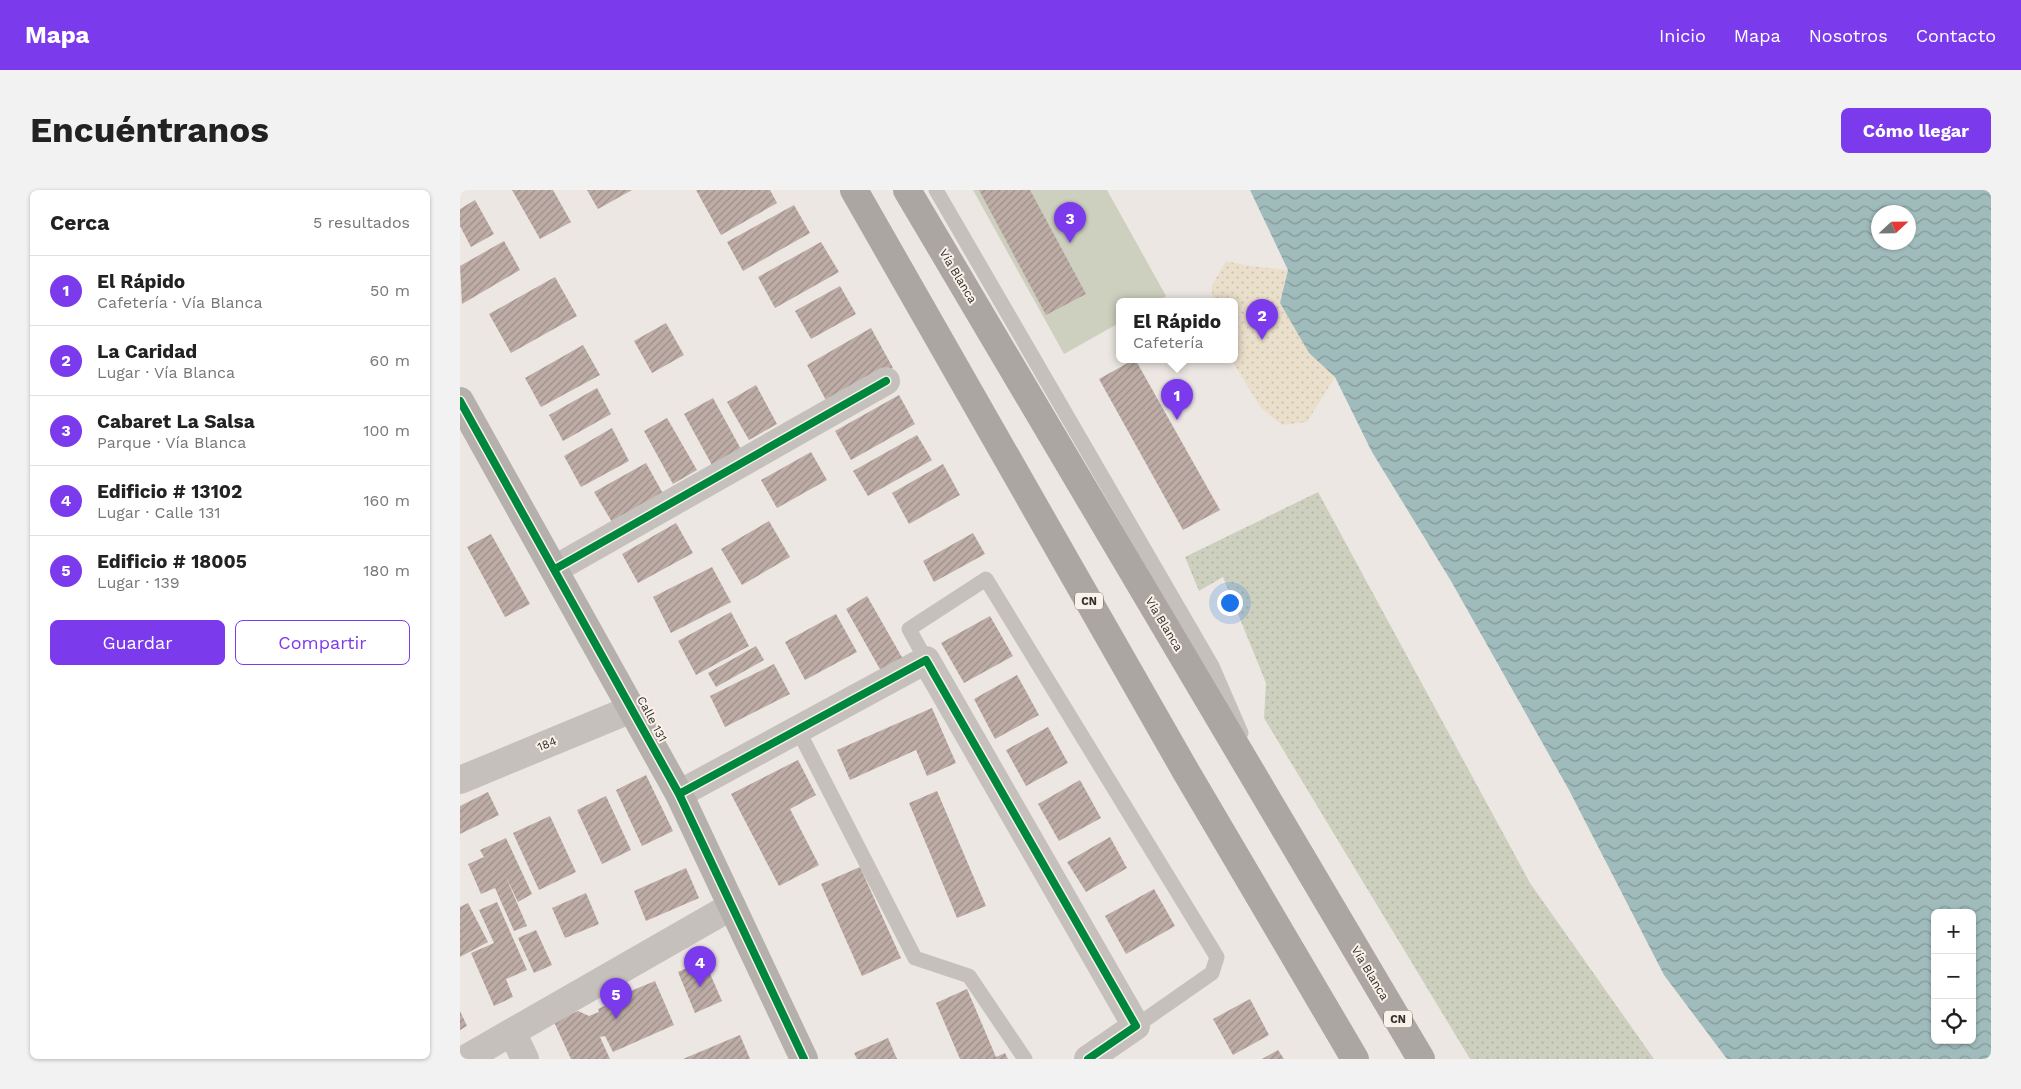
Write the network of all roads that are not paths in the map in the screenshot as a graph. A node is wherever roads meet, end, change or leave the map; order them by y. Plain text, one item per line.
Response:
1 (854, 190) edge
2 (907, 190) edge
3 (936, 190) edge
4 (886, 381) dead end
5 (460, 401) edge
6 (555, 569) junction
7 (926, 660) junction
8 (634, 708) junction
9 (798, 730) junction
10 (460, 780) edge
11 (679, 794) junction
12 (1280, 818) junction
13 (732, 906) junction
14 (1136, 1026) junction
15 (512, 1032) junction
16 (465, 1059) edge
17 (525, 1059) edge
18 (804, 1059) edge
19 (1025, 1059) edge
20 (1088, 1059) edge
21 (1355, 1059) edge
22 (1421, 1059) edge

1 - 21 highway, CN
2 - 12 highway, Vía Blanca / CN
3 - 12 lane
4 - 6 street
5 - 6 street, Calle 131
6 - 8 street, Calle 131
7 - 9 street
7 - 14 street
7 - 14 lane
8 - 10 street, 184
8 - 11 street, Calle 131
9 - 11 street
9 - 19 lane
11 - 13 street, Calle 131
12 - 22 highway, Vía Blanca / CN
13 - 15 street
13 - 18 street, Calle 131
14 - 20 street
15 - 16 street
15 - 17 street

